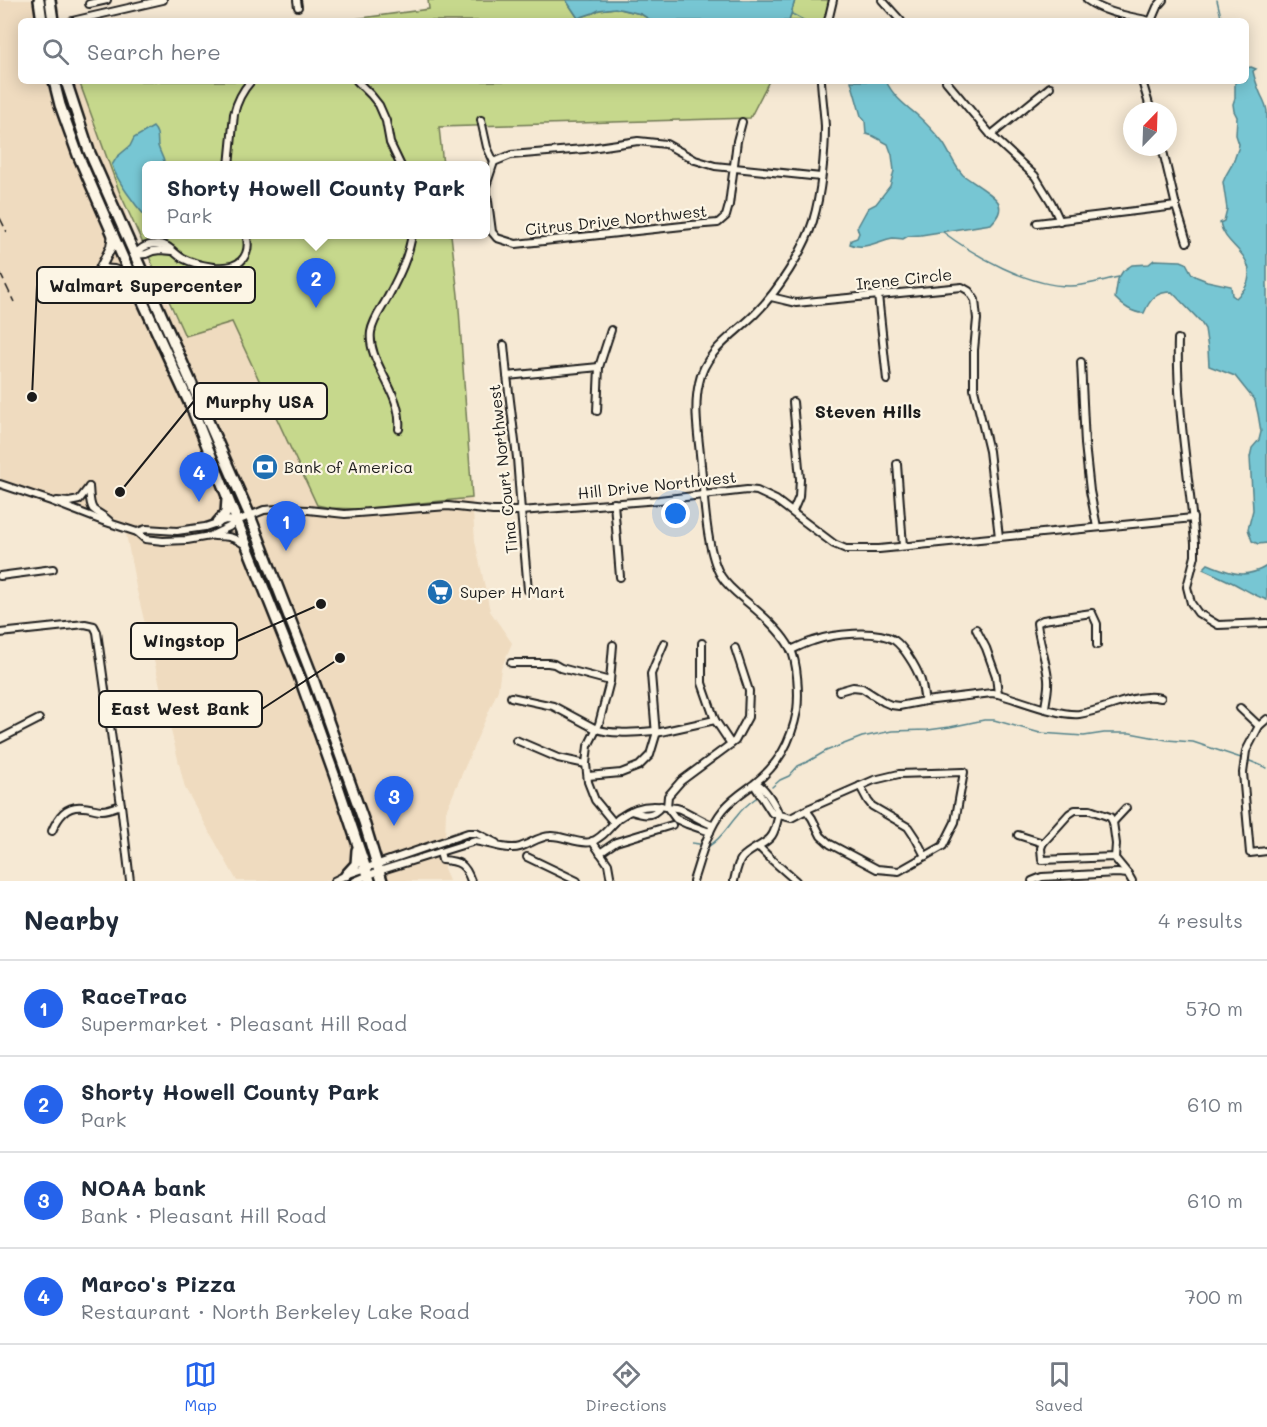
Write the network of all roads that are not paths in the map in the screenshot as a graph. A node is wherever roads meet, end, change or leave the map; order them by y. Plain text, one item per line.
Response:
1 (39, 0) edge
2 (50, 0) edge
3 (107, 0) edge
4 (164, 0) edge
5 (833, 0) edge
6 (882, 0) edge
7 (1088, 0) edge
8 (1163, 0) edge
9 (88, 2) edge
10 (90, 16) junction
11 (42, 18) edge
12 (53, 18) edge
13 (83, 18) edge
14 (829, 18) edge
15 (898, 18) edge
16 (1138, 18) edge
17 (1151, 18) edge
18 (55, 84) edge
19 (67, 84) edge
20 (248, 84) edge
21 (360, 84) edge
22 (822, 84) edge
23 (948, 84) edge
24 (1143, 84) edge
25 (1050, 87) dead end
26 (1148, 102) edge
27 (481, 120) dead end
28 (742, 122) dead end
29 (991, 135) junction
30 (1164, 156) edge
31 (229, 161) edge
32 (399, 161) edge
33 (494, 162) junction
34 (733, 169) junction
35 (490, 174) edge
36 (821, 177) junction
37 (1176, 206) junction
38 (490, 217) edge
39 (1060, 221) junction
40 (1037, 223) dead end
41 (112, 234) junction
42 (247, 239) edge
43 (411, 239) edge
44 (1187, 242) dead end
45 (134, 255) junction
46 (132, 277) junction
47 (878, 295) junction
48 (771, 297) junction
49 (611, 330) dead end
50 (1178, 339) dead end
51 (504, 345) dead end
52 (1081, 362) dead end
53 (598, 367) junction
54 (507, 376) junction
55 (887, 380) dead end
56 (793, 402) dead end
57 (597, 411) dead end
58 (399, 429) dead end
59 (897, 464) dead end
60 (0, 484) edge
61 (704, 494) junction
62 (227, 497) junction
63 (51, 501) junction
64 (614, 503) junction
65 (521, 511) junction
66 (793, 512) junction
67 (250, 516) junction
68 (1193, 518) junction
69 (237, 520) junction
70 (110, 523) junction
71 (218, 523) junction
72 (1097, 527) junction
73 (138, 532) junction
74 (210, 536) junction
75 (999, 537) junction
76 (903, 546) junction
77 (248, 548) junction
78 (53, 569) dead end
79 (0, 576) edge
80 (620, 578) dead end
81 (528, 590) dead end
82 (1267, 623) edge
83 (976, 629) dead end
84 (0, 633) edge
85 (664, 643) dead end
86 (702, 643) dead end
87 (613, 645) dead end
88 (1097, 645) dead end
89 (735, 648) dead end
90 (791, 650) junction
91 (511, 663) dead end
92 (610, 681) junction
93 (839, 691) dead end
94 (998, 694) junction
95 (511, 697) dead end
96 (1161, 698) dead end
97 (925, 701) junction
98 (1045, 708) junction
99 (1240, 708) dead end
100 (1267, 719) edge
101 (39, 720) dead end
102 (715, 720) junction
103 (1259, 726) junction
104 (596, 729) junction
105 (656, 732) junction
106 (0, 739) edge
107 (516, 740) dead end
108 (731, 744) junction
109 (586, 764) junction
110 (588, 777) junction
111 (756, 783) junction
112 (860, 786) junction
113 (121, 805) junction
114 (664, 806) junction
115 (678, 808) junction
116 (1126, 808) dead end
117 (806, 810) junction
118 (779, 815) junction
119 (674, 816) junction
120 (1113, 822) junction
121 (614, 823) junction
122 (672, 825) dead end
123 (711, 828) junction
124 (52, 831) dead end
125 (1018, 835) dead end
126 (357, 841) junction
127 (592, 841) junction
128 (1042, 843) junction
129 (501, 846) junction
130 (759, 847) junction
131 (1267, 851) edge
132 (440, 852) junction
133 (600, 853) junction
134 (925, 856) junction
135 (527, 857) dead end
136 (1115, 858) junction
137 (1042, 860) junction
138 (380, 872) edge
139 (346, 875) junction
140 (368, 875) edge
141 (1042, 876) junction
142 (1130, 878) edge
143 (130, 881) edge
144 (334, 881) edge
145 (355, 881) edge
146 (471, 881) edge
147 (578, 881) edge
148 (611, 881) edge
149 (693, 881) edge
150 (734, 881) edge
151 (796, 881) edge
152 (1032, 881) edge

1 - 11 highway
2 - 12 highway
3 - 9 street
4 - 10 street
5 - 14 street
6 - 15 street
7 - 16 street
8 - 17 street
9 - 10 street
10 - 13 street
18 - 41 highway
19 - 45 highway
20 - 31 street
21 - 32 street
22 - 36 street
23 - 29 street
24 - 26 street
25 - 29 street
27 - 33 street
28 - 34 street
29 - 39 street
30 - 37 street
33 - 34 street
33 - 35 street, Citrus Drive Northwest
34 - 36 street
34 - 38 street, Citrus Drive Northwest
36 - 48 street
37 - 39 street
37 - 44 street
39 - 40 street
41 - 46 highway
41 - 46 main road
42 - 45 street
43 - 58 street
45 - 67 highway
46 - 62 highway
47 - 48 street, Irene Circle
47 - 55 street
47 - 75 street, Irene Circle
48 - 61 street
49 - 53 street
50 - 68 street
51 - 54 street, Tina Court Northwest
52 - 72 street
53 - 54 street
53 - 57 street
54 - 65 street, Tina Court Northwest
56 - 66 street
59 - 76 street
60 - 63 street
61 - 64 street, Hill Drive Northwest
61 - 66 street, Hill Drive Northwest
61 - 90 street
62 - 69 highway
62 - 71 highway
63 - 70 street
63 - 70 street
64 - 65 street, Hill Drive Northwest
64 - 80 street
65 - 67 street, Hill Drive Northwest
65 - 81 street, Tina Court Northwest
66 - 76 street, Hill Drive Northwest
67 - 69 street, Hill Drive Northwest
67 - 138 highway
68 - 72 street, Hill Drive Northwest
68 - 82 street
69 - 71 street
69 - 74 street
69 - 77 highway
70 - 73 street
71 - 73 street
72 - 75 street, Hill Drive Northwest
73 - 74 street
74 - 77 street
75 - 76 street, Hill Drive Northwest
77 - 126 highway
78 - 79 street
83 - 94 street
84 - 113 street
85 - 105 street
86 - 102 street
87 - 92 street
88 - 98 street
89 - 108 street
90 - 97 street
90 - 111 street
91 - 92 street
92 - 104 street
93 - 97 street
94 - 97 street
94 - 98 street
95 - 104 street
96 - 98 street
99 - 103 street
100 - 103 street
101 - 106 street
102 - 105 street
102 - 108 street
103 - 131 street
104 - 105 street
104 - 109 street
105 - 110 street
107 - 109 street
108 - 114 street
109 - 110 street
110 - 121 street
111 - 118 street
111 - 123 street
112 - 117 street
112 - 134 street
112 - 134 street
113 - 124 street
113 - 143 street
114 - 115 street
114 - 119 street
114 - 121 street
115 - 119 street
115 - 123 street
116 - 120 street
117 - 118 street
117 - 134 street
118 - 130 street
119 - 123 street
120 - 128 street
120 - 136 street
121 - 127 street
122 - 133 street
123 - 149 street
125 - 128 street
126 - 139 highway
126 - 140 highway
127 - 129 street
127 - 133 street
128 - 137 street
129 - 132 street
129 - 138 street
130 - 150 street
130 - 151 street
132 - 138 street
132 - 146 street
133 - 148 street
135 - 147 street
136 - 137 street
136 - 142 street
137 - 141 street
138 - 140 street
139 - 140 street
139 - 144 street
140 - 145 street
141 - 142 street
141 - 152 street

